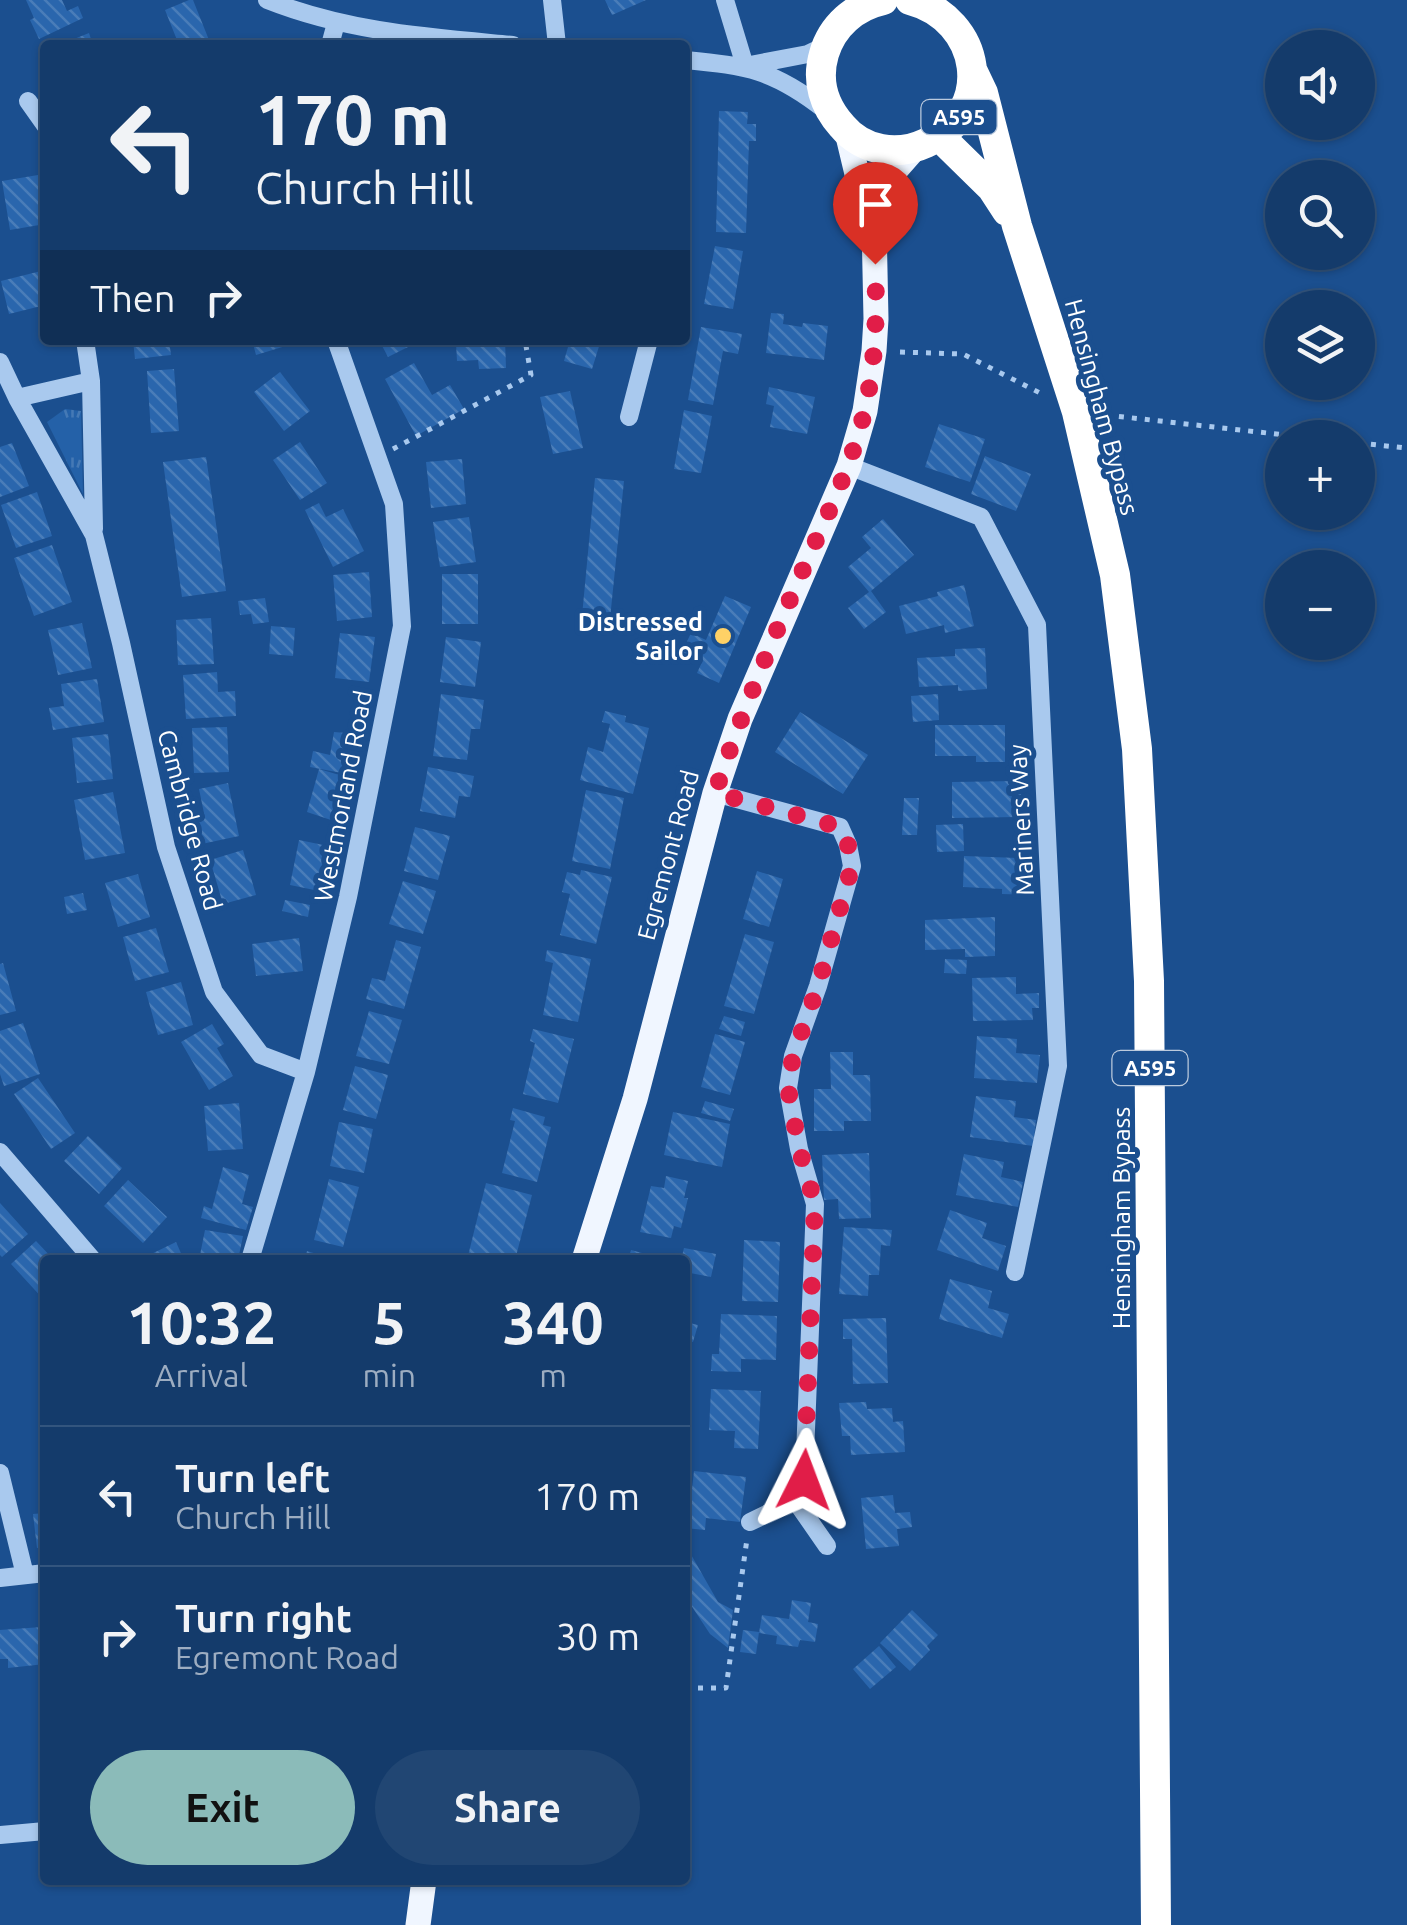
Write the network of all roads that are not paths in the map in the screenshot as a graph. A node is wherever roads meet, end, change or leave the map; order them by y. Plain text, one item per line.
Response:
1 (267, 0) edge
2 (552, 0) edge
3 (725, 0) edge
4 (883, 0) edge
5 (912, 0) edge
6 (836, 22) edge
7 (336, 23) junction
8 (331, 40) edge
9 (458, 40) edge
10 (556, 40) edge
11 (690, 65) edge
12 (744, 66) junction
13 (973, 72) junction
14 (28, 101) dead end
15 (40, 118) edge
16 (840, 124) junction
17 (927, 143) junction
18 (1016, 226) junction
19 (874, 242) junction
20 (86, 345) edge
21 (338, 345) edge
22 (649, 345) edge
23 (0, 362) edge
24 (91, 381) junction
25 (17, 398) junction
26 (629, 417) dead end
27 (849, 466) junction
28 (94, 535) junction
29 (715, 793) junction
30 (306, 1072) junction
31 (0, 1152) edge
32 (89, 1255) edge
33 (251, 1255) edge
34 (586, 1255) edge
35 (1016, 1272) dead end
36 (0, 1473) edge
37 (795, 1500) junction
38 (750, 1522) road end
39 (827, 1546) dead end
40 (40, 1574) edge
41 (25, 1575) junction
42 (0, 1578) edge
43 (40, 1831) edge
44 (0, 1835) edge
45 (423, 1885) edge
46 (418, 1925) edge
47 (1156, 1925) edge

1 - 7 street
2 - 10 street
3 - 12 street
4 - 6 highway
5 - 13 highway, A595
6 - 12 street
6 - 16 highway
7 - 8 street
7 - 9 street
11 - 12 street
12 - 16 street
13 - 17 highway, A595
13 - 18 highway, Hensingham Bypass / A595
14 - 15 street
16 - 17 highway, A595
16 - 19 main road
17 - 18 highway, Hensingham Bypass / A595
17 - 19 main road
18 - 47 highway, Hensingham Bypass / A595
19 - 27 main road, Egremont Road
20 - 24 street, Cambridge Road
21 - 30 street, Westmorland Road
22 - 26 street
23 - 25 street, Cambridge Road
24 - 25 street
24 - 28 street, Cambridge Road
25 - 28 street, Cambridge Road
27 - 29 main road, Egremont Road
27 - 35 street, Mariners Way
28 - 30 street, Cambridge Road
29 - 34 main road, Egremont Road
29 - 37 street
30 - 33 street, Westmorland Road
31 - 32 street
36 - 41 street
37 - 38 street
37 - 39 street
40 - 41 street
41 - 42 street
43 - 44 street
45 - 46 main road

